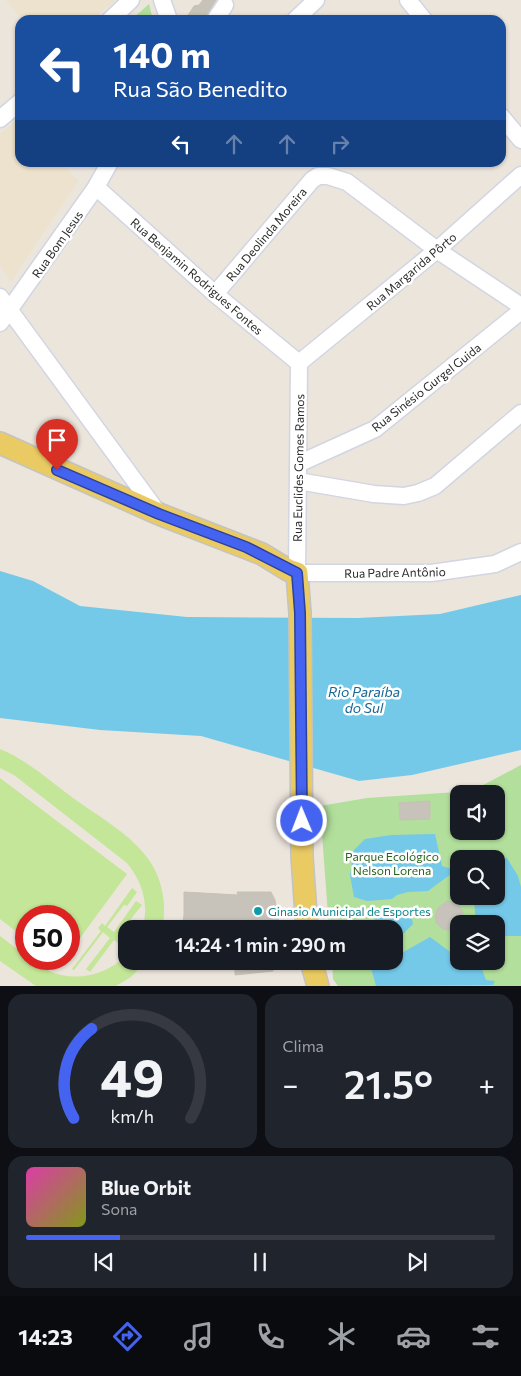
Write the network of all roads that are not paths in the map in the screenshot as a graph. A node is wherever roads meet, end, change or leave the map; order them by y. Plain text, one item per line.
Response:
1 (130, 0) edge
2 (162, 0) edge
3 (316, 0) edge
4 (408, 0) edge
5 (225, 5) dead end
6 (115, 15) edge
7 (167, 15) edge
8 (218, 15) edge
9 (300, 15) edge
10 (420, 15) edge
11 (15, 106) edge
12 (0, 119) edge
13 (506, 122) edge
14 (521, 140) edge
15 (107, 167) edge
16 (521, 175) edge
17 (96, 187) junction
18 (438, 250) junction
19 (215, 294) junction
20 (521, 306) edge
21 (3, 310) edge
22 (521, 311) edge
23 (299, 364) junction
24 (521, 413) edge
25 (0, 443) edge
26 (298, 464) junction
27 (298, 481) junction
28 (159, 514) junction
29 (521, 552) edge
30 (297, 573) junction
31 (306, 920) edge
32 (314, 970) edge
33 (318, 986) edge

1 - 6 street
2 - 7 street
3 - 9 street
4 - 10 street
5 - 8 street
11 - 12 street
13 - 14 street
15 - 17 street, Rua Bom Jesus
16 - 18 street, Rua Margarida Pôrto
17 - 19 street, Rua Benjamin Rodrigues Fontes
17 - 21 street, Rua Bom Jesus
18 - 19 street, Rua Deolinda Moreira
18 - 20 street
18 - 23 street, Rua Margarida Pôrto
19 - 23 street, Rua Benjamin Rodrigues Fontes
21 - 28 street
22 - 26 street, Rua Sinésio Gurgel Guida
23 - 26 street, Rua Euclides Gomes Ramos
24 - 27 street
25 - 28 main road
26 - 27 street, Rua Euclides Gomes Ramos
27 - 30 street, Rua Euclides Gomes Ramos
28 - 30 main road
29 - 30 street, Rua Padre Antônio
30 - 31 main road
32 - 33 main road

